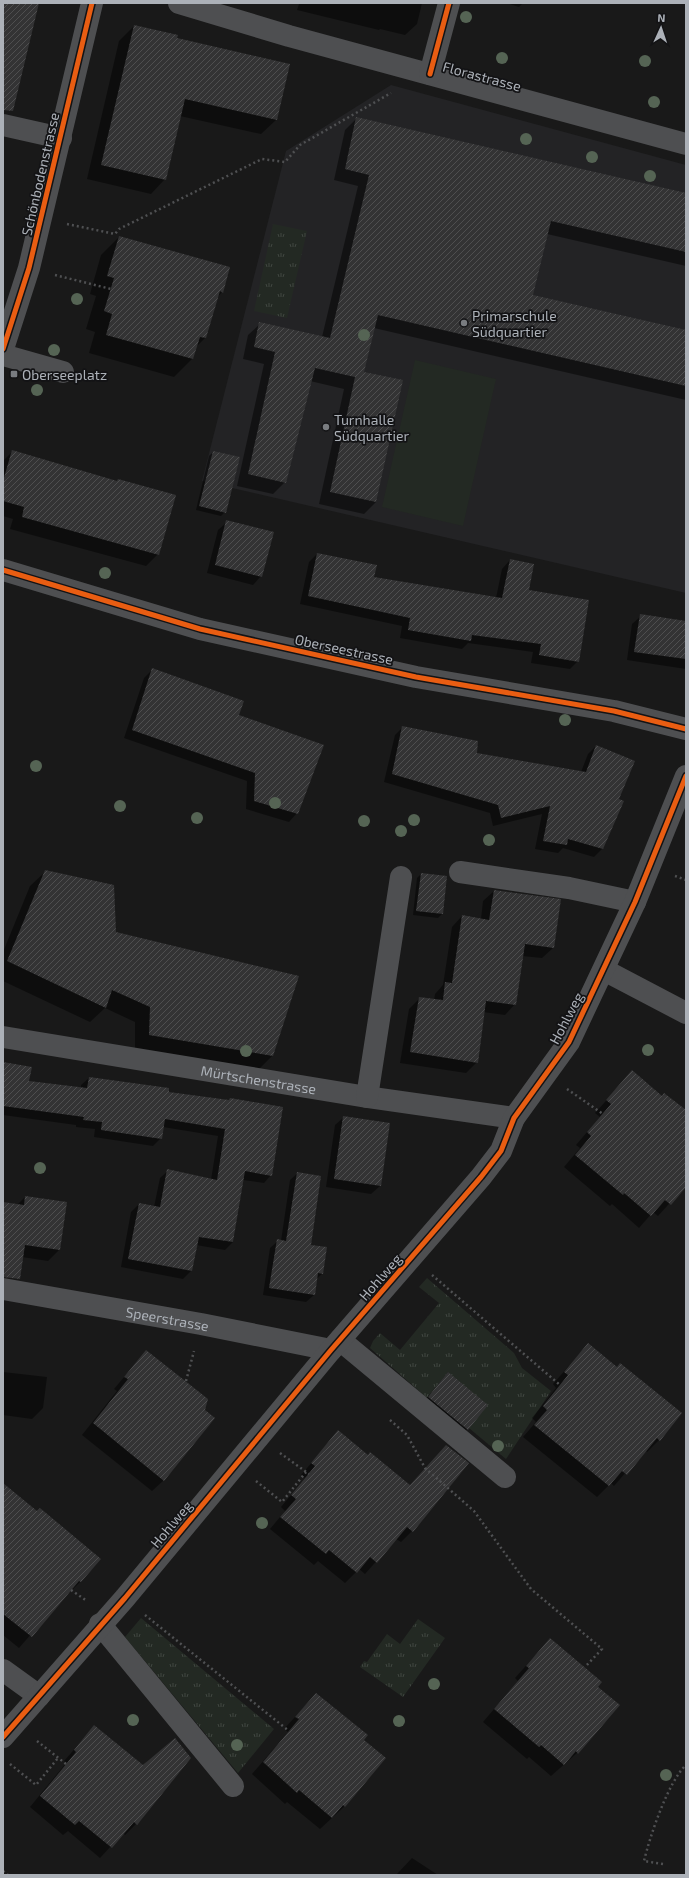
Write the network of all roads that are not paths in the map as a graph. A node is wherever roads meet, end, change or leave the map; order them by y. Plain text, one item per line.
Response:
1 (92, 3) edge
2 (179, 3) edge
3 (449, 3) edge
4 (430, 74) junction
5 (3, 125) edge
6 (61, 138) junction
7 (686, 144) edge
8 (3, 349) edge
9 (3, 355) edge
10 (63, 372) dead end
11 (3, 570) edge
12 (686, 728) edge
13 (686, 776) edge
14 (460, 872) dead end
15 (401, 877) dead end
16 (635, 902) junction
17 (604, 970) junction
18 (686, 1013) edge
19 (3, 1037) edge
20 (367, 1098) junction
21 (514, 1118) junction
22 (3, 1289) edge
23 (335, 1345) junction
24 (505, 1477) dead end
25 (100, 1624) junction
26 (3, 1670) edge
27 (38, 1696) junction
28 (9, 1730) edge
29 (233, 1786) dead end

1 - 6 street, Schönbodenstrasse
2 - 4 street, Florastrasse
3 - 4 street
4 - 7 street, Florastrasse
5 - 6 street
6 - 8 street, Schönbodenstrasse
9 - 10 street
11 - 12 street, Oberseestrasse
13 - 16 street, Hohlweg
14 - 16 street
15 - 20 street
16 - 17 street, Hohlweg
17 - 18 street
17 - 21 street, Hohlweg
19 - 20 street, Mürtschenstrasse
20 - 21 street, Mürtschenstrasse
21 - 23 street, Hohlweg
22 - 23 street, Speerstrasse
23 - 24 street
23 - 25 street, Hohlweg
25 - 27 street, Hohlweg
25 - 29 street
26 - 27 street
27 - 28 street, Hohlweg

